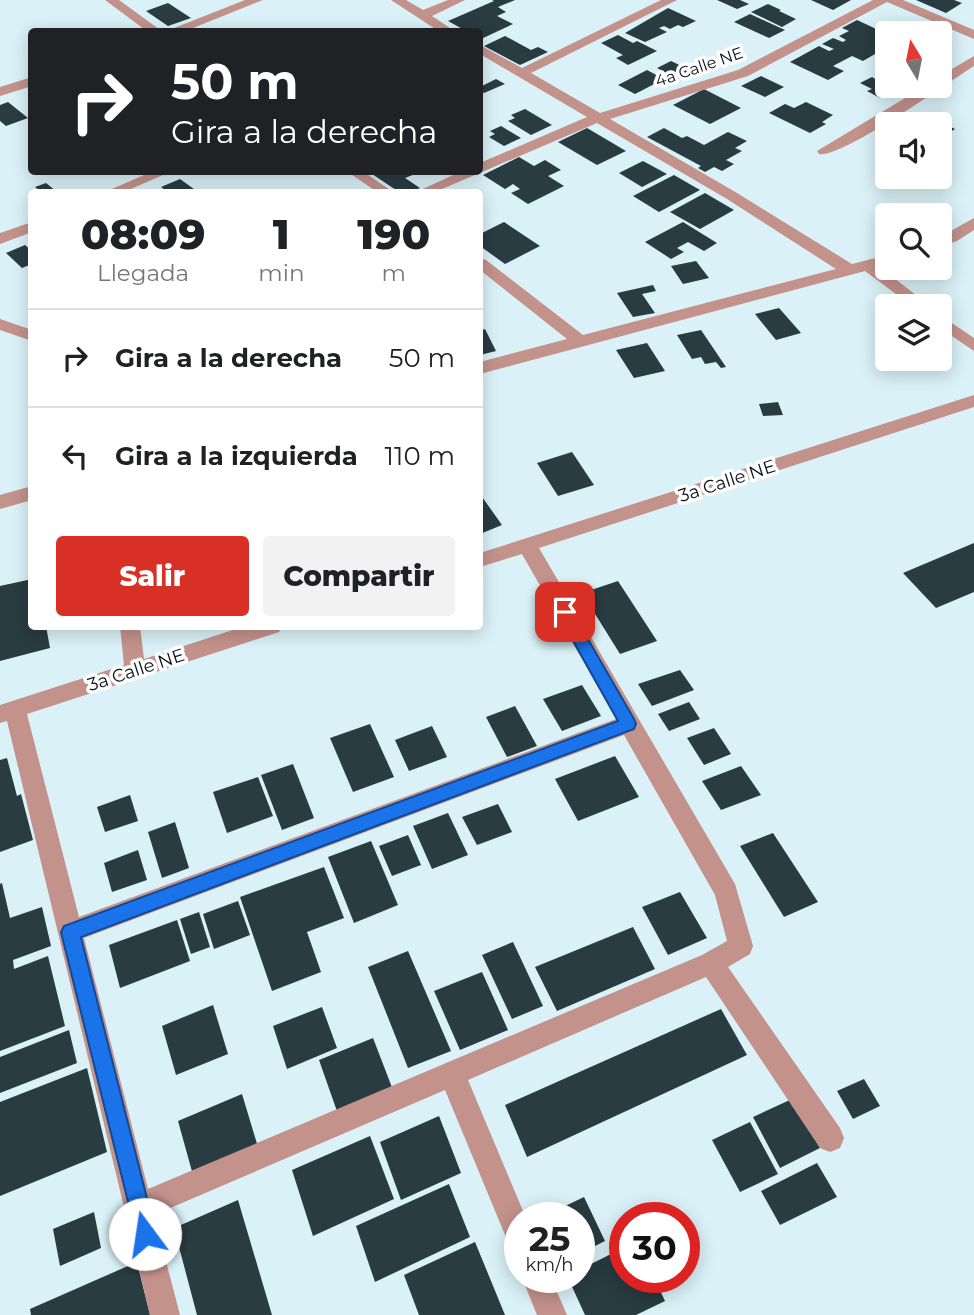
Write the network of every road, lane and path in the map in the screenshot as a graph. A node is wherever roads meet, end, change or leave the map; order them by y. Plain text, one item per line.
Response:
1 (111, 0) edge
2 (257, 0) edge
3 (397, 0) edge
4 (459, 0) edge
5 (671, 0) edge
6 (882, 0) edge
7 (892, 0) edge
8 (423, 15) junction
9 (151, 28) edge
10 (181, 28) edge
11 (444, 28) edge
12 (974, 35) edge
13 (483, 51) edge
14 (974, 60) edge
15 (521, 73) junction
16 (952, 74) edge
17 (28, 82) edge
18 (0, 92) edge
19 (915, 98) edge
20 (598, 118) junction
21 (824, 150) dead end
22 (483, 168) edge
23 (155, 175) edge
24 (360, 175) edge
25 (465, 175) edge
26 (120, 189) edge
27 (381, 189) edge
28 (430, 189) edge
29 (974, 223) edge
30 (28, 228) edge
31 (952, 237) edge
32 (0, 239) edge
33 (875, 263) edge
34 (483, 265) edge
35 (869, 265) junction
36 (852, 271) junction
37 (906, 294) edge
38 (0, 324) edge
39 (952, 329) edge
40 (28, 334) edge
41 (580, 341) junction
42 (974, 346) edge
43 (483, 367) edge
44 (974, 401) edge
45 (28, 494) edge
46 (0, 502) edge
47 (527, 545) junction
48 (483, 559) edge
49 (130, 630) edge
50 (260, 630) edge
51 (135, 670) junction
52 (7, 711) edge
53 (628, 724) junction
54 (71, 932) junction
55 (711, 963) junction
56 (451, 1072) junction
57 (830, 1138) dead end
58 (505, 1202) edge
59 (139, 1207) junction
60 (543, 1293) edge
61 (165, 1315) edge
62 (552, 1315) edge

1 - 9 street
2 - 10 street
3 - 8 street
4 - 8 street
5 - 15 street
6 - 20 street, 4a Calle NE
7 - 12 street
8 - 11 street
13 - 15 street
14 - 16 street
15 - 20 street
17 - 18 street
19 - 21 street
20 - 22 street, 4a Calle NE
20 - 36 street
23 - 26 street
24 - 27 street
25 - 28 street
29 - 31 street
30 - 32 street
33 - 35 street
34 - 41 street
35 - 36 street
35 - 37 street
36 - 41 street
38 - 40 street
39 - 42 street
41 - 43 street
44 - 47 street, 3a Calle NE
45 - 46 street
47 - 48 street, 3a Calle NE
47 - 53 street
49 - 51 street
50 - 51 street, 3a Calle NE
51 - 52 street, 3a Calle NE
52 - 54 street
53 - 54 street
53 - 55 street
54 - 59 street
55 - 56 street
55 - 57 street
56 - 58 street
56 - 59 street
59 - 61 street
60 - 62 street

